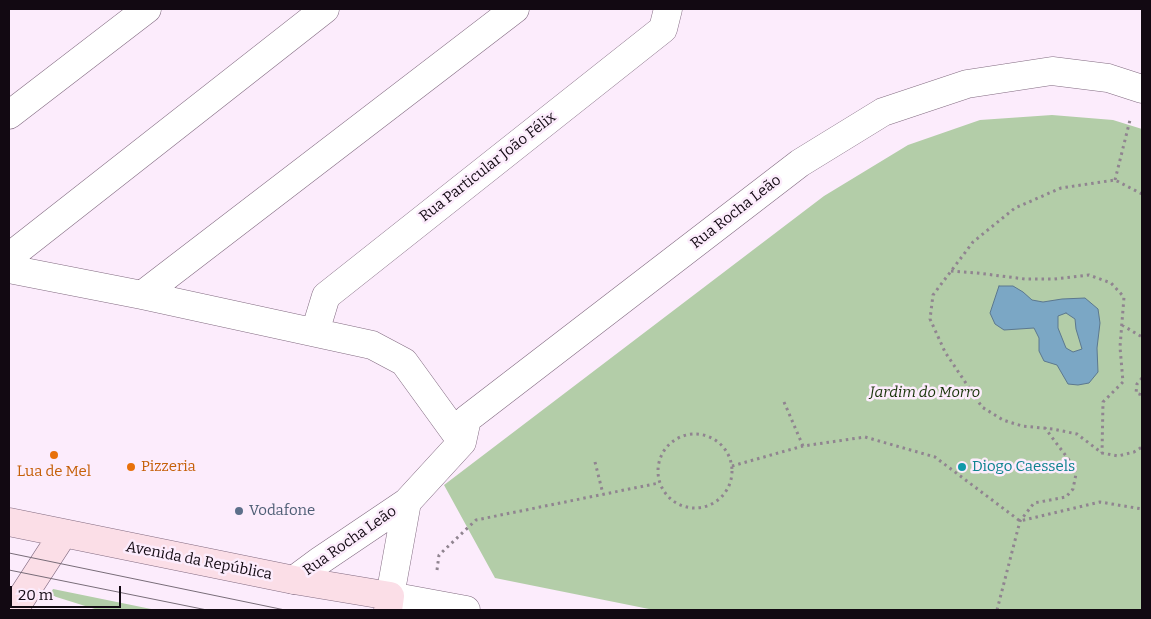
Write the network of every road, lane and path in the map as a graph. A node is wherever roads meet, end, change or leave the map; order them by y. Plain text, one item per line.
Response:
1 (147, 9) edge
2 (325, 9) edge
3 (515, 9) edge
4 (668, 9) edge
5 (1137, 101) edge
6 (9, 115) edge
7 (1115, 180) junction
8 (1142, 194) edge
9 (9, 257) edge
10 (9, 269) edge
11 (950, 271) junction
12 (142, 295) junction
13 (1122, 324) junction
14 (315, 332) junction
15 (1142, 337) edge
16 (1142, 378) edge
17 (1142, 395) edge
18 (784, 402) dead end
19 (1045, 428) junction
20 (462, 442) junction
21 (802, 446) junction
22 (1142, 447) edge
23 (1102, 453) junction
24 (595, 462) dead end
25 (732, 466) junction
26 (659, 483) junction
27 (603, 494) junction
28 (407, 502) junction
29 (1142, 509) edge
30 (1020, 521) junction
31 (9, 522) edge
32 (63, 534) junction
33 (294, 580) junction
34 (389, 603) edge
35 (432, 604) junction
36 (16, 609) edge
37 (466, 610) edge
38 (997, 610) edge

1 - 6 street
2 - 9 street
3 - 12 street
4 - 14 street, Rua Particular João Félix
5 - 7 path
5 - 20 street, Rua Rocha Leão
7 - 8 path
7 - 11 path
10 - 12 street
11 - 13 path
11 - 19 path
12 - 14 street
13 - 15 path
13 - 23 path
14 - 20 street
16 - 17 path
18 - 21 path
19 - 23 path
19 - 30 path
20 - 28 street, Rua Rocha Leão
21 - 25 path
21 - 30 path
22 - 23 path
24 - 27 path
25 - 26 path
25 - 26 path
26 - 27 path
27 - 35 path
28 - 33 street, Rua Rocha Leão
28 - 34 street, Rua Rocha Leão
29 - 30 path
30 - 38 path
31 - 32 main road, Avenida da República
32 - 33 main road, Avenida da República
32 - 36 main road
33 - 34 main road, Avenida da República
34 - 35 street, Avenida da República
35 - 37 street, Avenida da República

